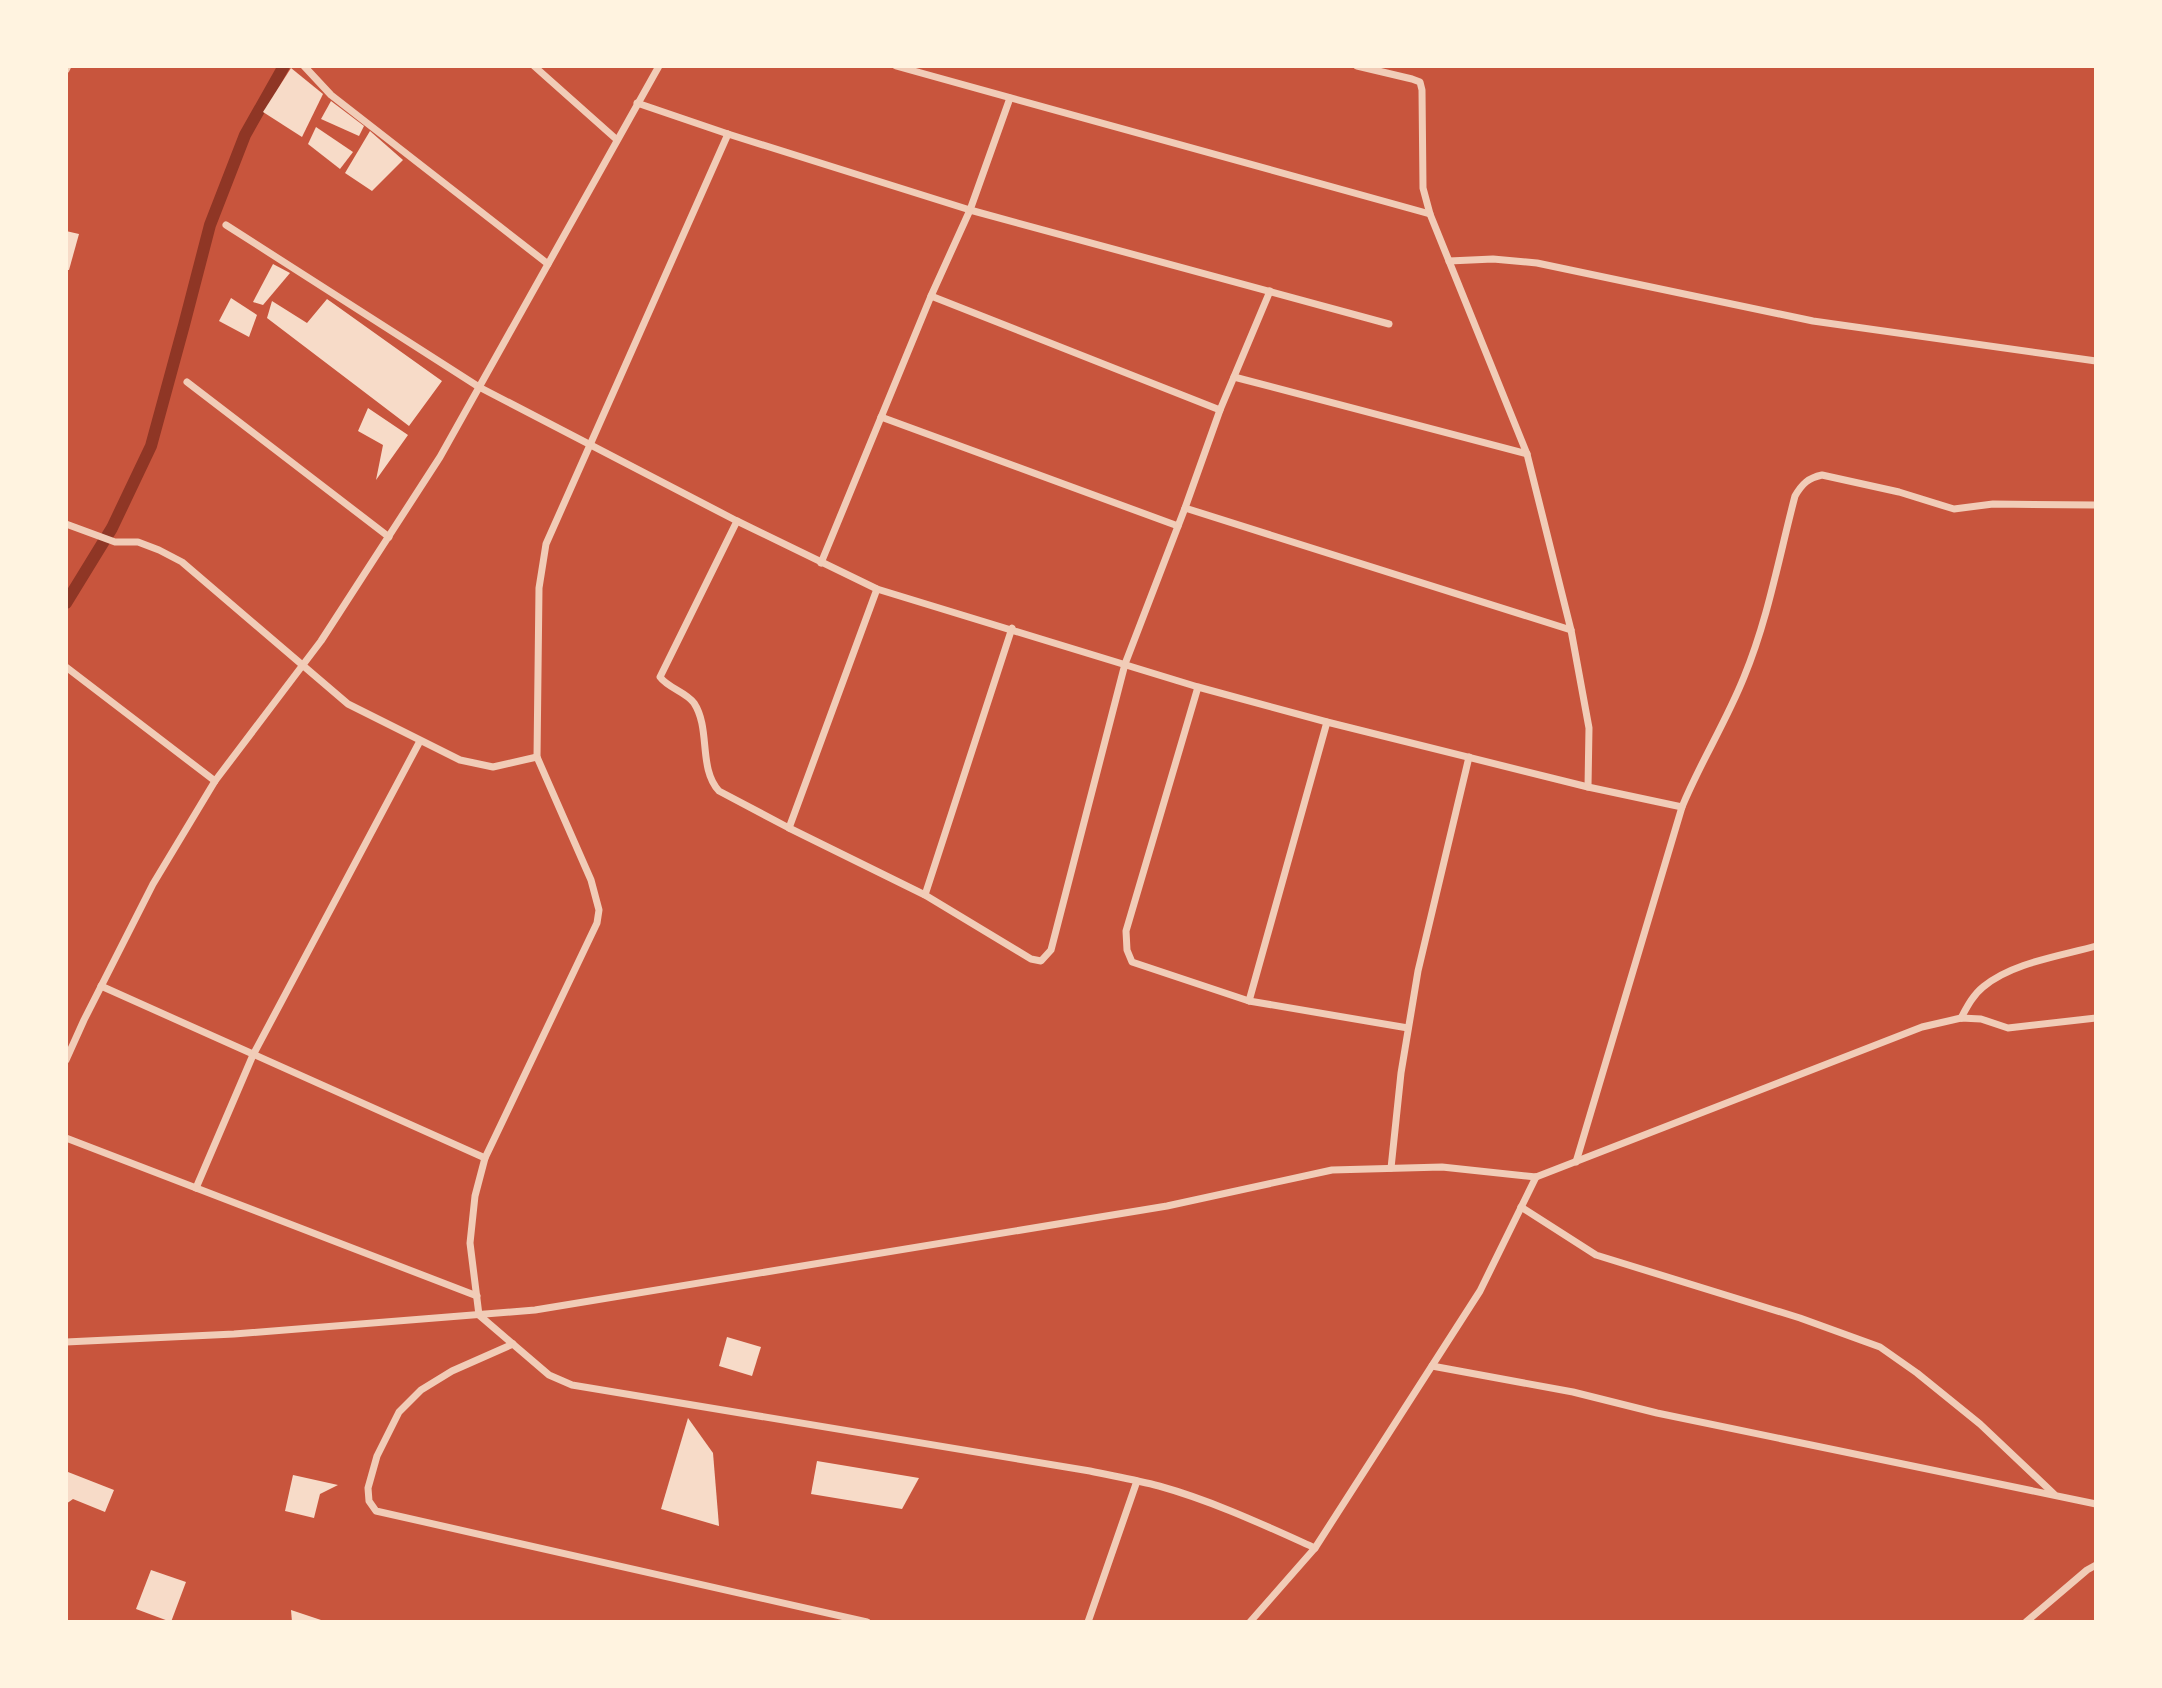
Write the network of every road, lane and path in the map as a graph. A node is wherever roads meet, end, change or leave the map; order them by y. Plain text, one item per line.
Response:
1 (304, 66) edge
2 (534, 66) edge
3 (659, 66) edge
4 (896, 66) edge
5 (1357, 66) edge
6 (1010, 98) junction
7 (637, 103) junction
8 (729, 134) junction
9 (616, 139) junction
10 (970, 211) junction
11 (1430, 214) junction
12 (226, 225) dead end
13 (1448, 261) junction
14 (548, 264) junction
15 (1270, 291) junction
16 (931, 296) junction
17 (1389, 324) dead end
18 (2095, 361) edge
19 (1234, 377) junction
20 (187, 382) dead end
21 (479, 387) junction
22 (1220, 410) junction
23 (881, 417) junction
24 (589, 445) junction
25 (1527, 454) junction
26 (2095, 505) edge
27 (1185, 508) junction
28 (737, 521) junction
29 (66, 524) edge
30 (1178, 526) junction
31 (388, 537) junction
32 (821, 563) junction
33 (877, 589) junction
34 (1012, 628) junction
35 (1571, 630) junction
36 (304, 664) junction
37 (1125, 664) junction
38 (66, 667) edge
39 (1198, 687) junction
40 (1327, 722) junction
41 (420, 741) junction
42 (537, 757) junction
43 (1469, 757) junction
44 (215, 781) junction
45 (1588, 787) junction
46 (1682, 807) junction
47 (789, 828) junction
48 (925, 895) junction
49 (2095, 946) edge
50 (101, 986) junction
51 (1249, 1001) junction
52 (1961, 1018) junction
53 (2095, 1018) edge
54 (1408, 1028) junction
55 (253, 1055) junction
56 (66, 1060) edge
57 (66, 1138) edge
58 (485, 1158) junction
59 (1576, 1162) junction
60 (1391, 1168) junction
61 (1536, 1177) junction
62 (197, 1188) junction
63 (1521, 1206) junction
64 (477, 1296) junction
65 (479, 1315) junction
66 (66, 1342) edge
67 (513, 1344) junction
68 (1432, 1366) junction
69 (1137, 1481) junction
70 (2055, 1495) junction
71 (2095, 1504) edge
72 (1315, 1548) junction
73 (2095, 1565) edge
74 (867, 1622) edge
75 (1088, 1622) edge
76 (1250, 1622) edge
77 (2026, 1622) edge

1 - 14 street
2 - 9 street
3 - 7 street
4 - 6 street
5 - 11 street
6 - 10 street
6 - 11 street
7 - 8 street
7 - 9 street
8 - 10 street
8 - 24 street
9 - 14 street
10 - 15 street
10 - 16 street
11 - 13 street
12 - 21 street
13 - 18 street
13 - 25 street
14 - 21 street
15 - 17 street
15 - 19 street
16 - 22 street
16 - 23 street
19 - 22 street
19 - 25 street
20 - 31 street
21 - 24 street
21 - 31 street
22 - 27 street
23 - 30 street
23 - 32 street
24 - 28 street
24 - 42 street
25 - 35 street
26 - 46 street
27 - 30 street
27 - 35 street
28 - 32 street
28 - 47 street
29 - 36 street
30 - 37 street
31 - 36 street
32 - 33 street
33 - 34 street
33 - 47 street
34 - 37 street
34 - 48 street
35 - 45 street
36 - 41 street
36 - 44 street
37 - 39 street
37 - 48 street
38 - 44 street
39 - 40 street
39 - 51 street
40 - 43 street
40 - 51 street
41 - 42 street
41 - 55 street
42 - 58 street
43 - 45 street
43 - 54 street
44 - 50 street
45 - 46 street
46 - 59 street
47 - 48 street
49 - 52 street
50 - 55 street
50 - 56 street
51 - 54 street
52 - 53 street
52 - 59 street
54 - 60 street
55 - 58 street
55 - 62 street
57 - 62 street
58 - 64 street
59 - 61 street
60 - 61 street
60 - 65 street
61 - 63 street
62 - 64 street
63 - 68 street
63 - 70 street
64 - 65 street
65 - 66 street
65 - 67 street
67 - 69 street
67 - 74 street
68 - 70 street
68 - 72 street
69 - 72 street
69 - 75 street
70 - 71 street
72 - 76 street
73 - 77 street

